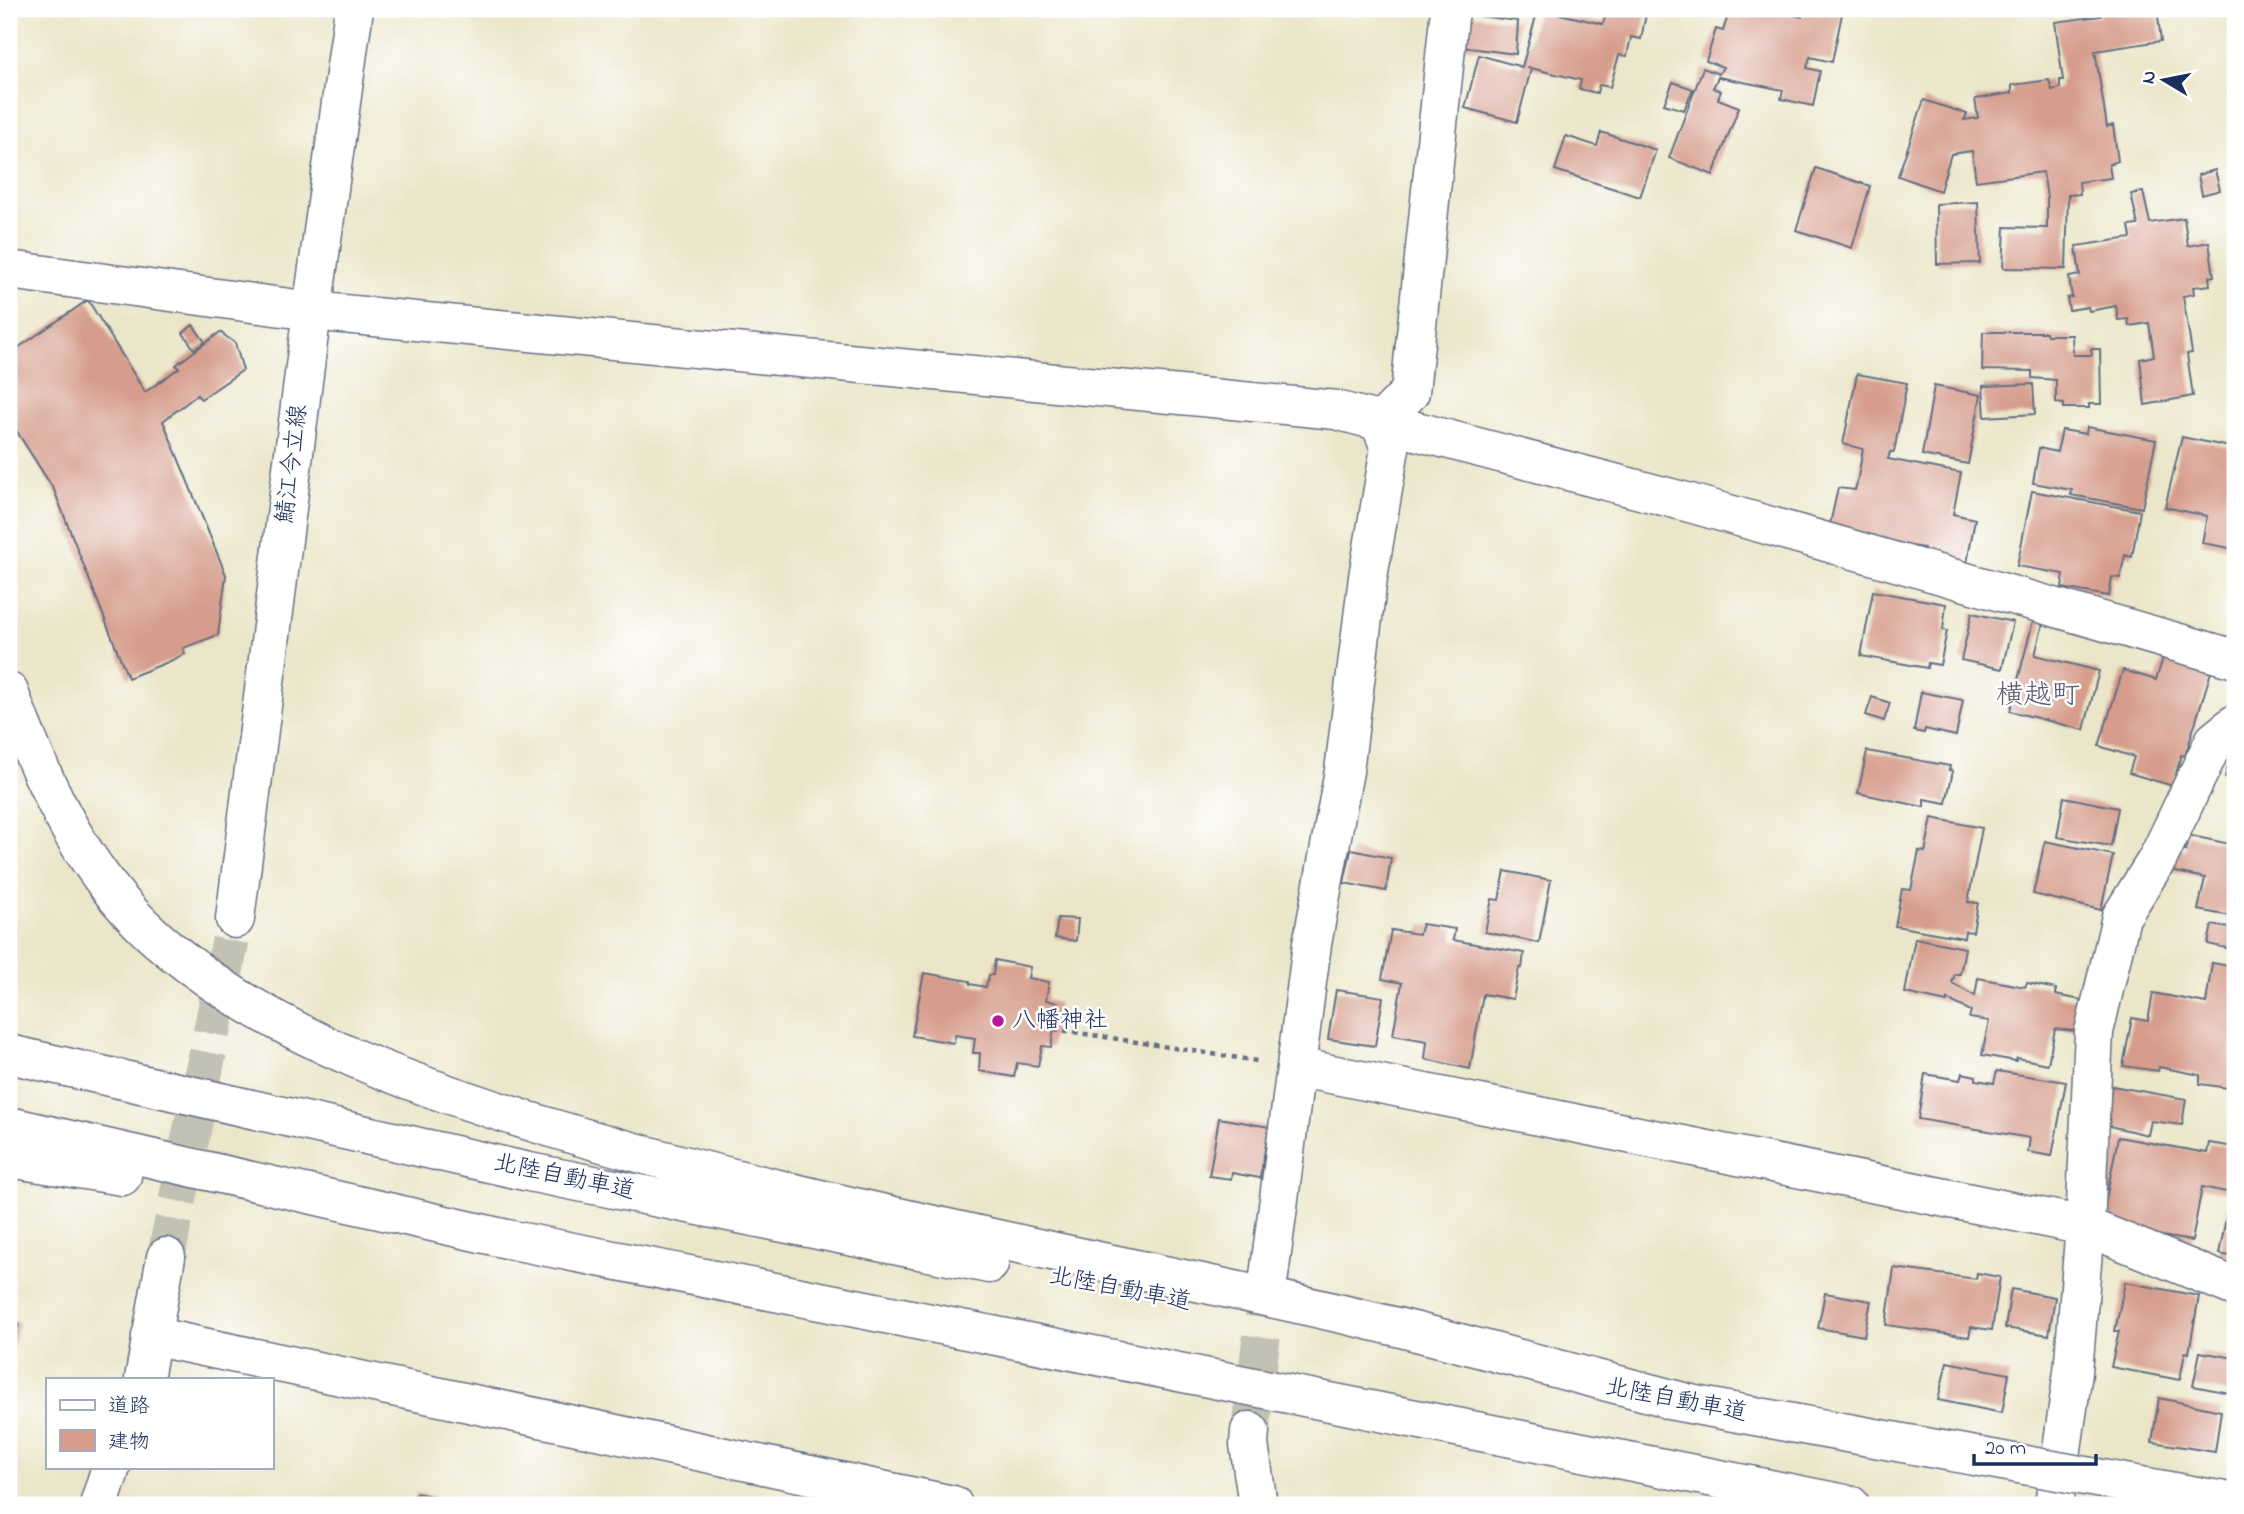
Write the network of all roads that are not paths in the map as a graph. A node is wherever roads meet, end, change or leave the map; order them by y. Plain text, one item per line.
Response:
1 (354, 9) edge
2 (1450, 9) edge
3 (9, 270) edge
4 (312, 311) junction
5 (1380, 423) junction
6 (2235, 659) edge
7 (9, 692) edge
8 (2235, 724) edge
9 (235, 919) tunnel mouth
10 (9, 1054) edge
11 (1296, 1067) junction
12 (9, 1126) edge
13 (9, 1158) edge
14 (2085, 1226) junction
15 (507, 1239) junction
16 (166, 1257) tunnel mouth
17 (1269, 1276) tunnel mouth
18 (2235, 1287) edge
19 (151, 1336) junction
20 (138, 1378) edge
21 (144, 1378) edge
22 (1695, 1405) junction
23 (1250, 1431) tunnel mouth
24 (111, 1468) edge
25 (131, 1468) edge
26 (2235, 1503) edge
27 (99, 1505) edge
28 (125, 1505) edge
29 (953, 1505) edge
30 (1258, 1505) edge
31 (1850, 1505) edge
32 (2054, 1505) edge

1 - 4 main road, 鯖江今立線
2 - 5 main road
3 - 4 main road
4 - 5 main road
4 - 9 main road, 鯖江今立線
5 - 6 main road
5 - 11 main road
7 - 22 main road
8 - 14 main road
10 - 22 main road, 北陸自動車道
11 - 14 main road
11 - 17 main road
12 - 15 main road
13 - 15 main road
14 - 18 main road
14 - 32 main road
15 - 31 main road
16 - 19 main road
19 - 20 main road
19 - 21 main road
19 - 29 main road
22 - 26 main road, 北陸自動車道, bridge
23 - 30 main road
24 - 27 main road
25 - 28 main road

